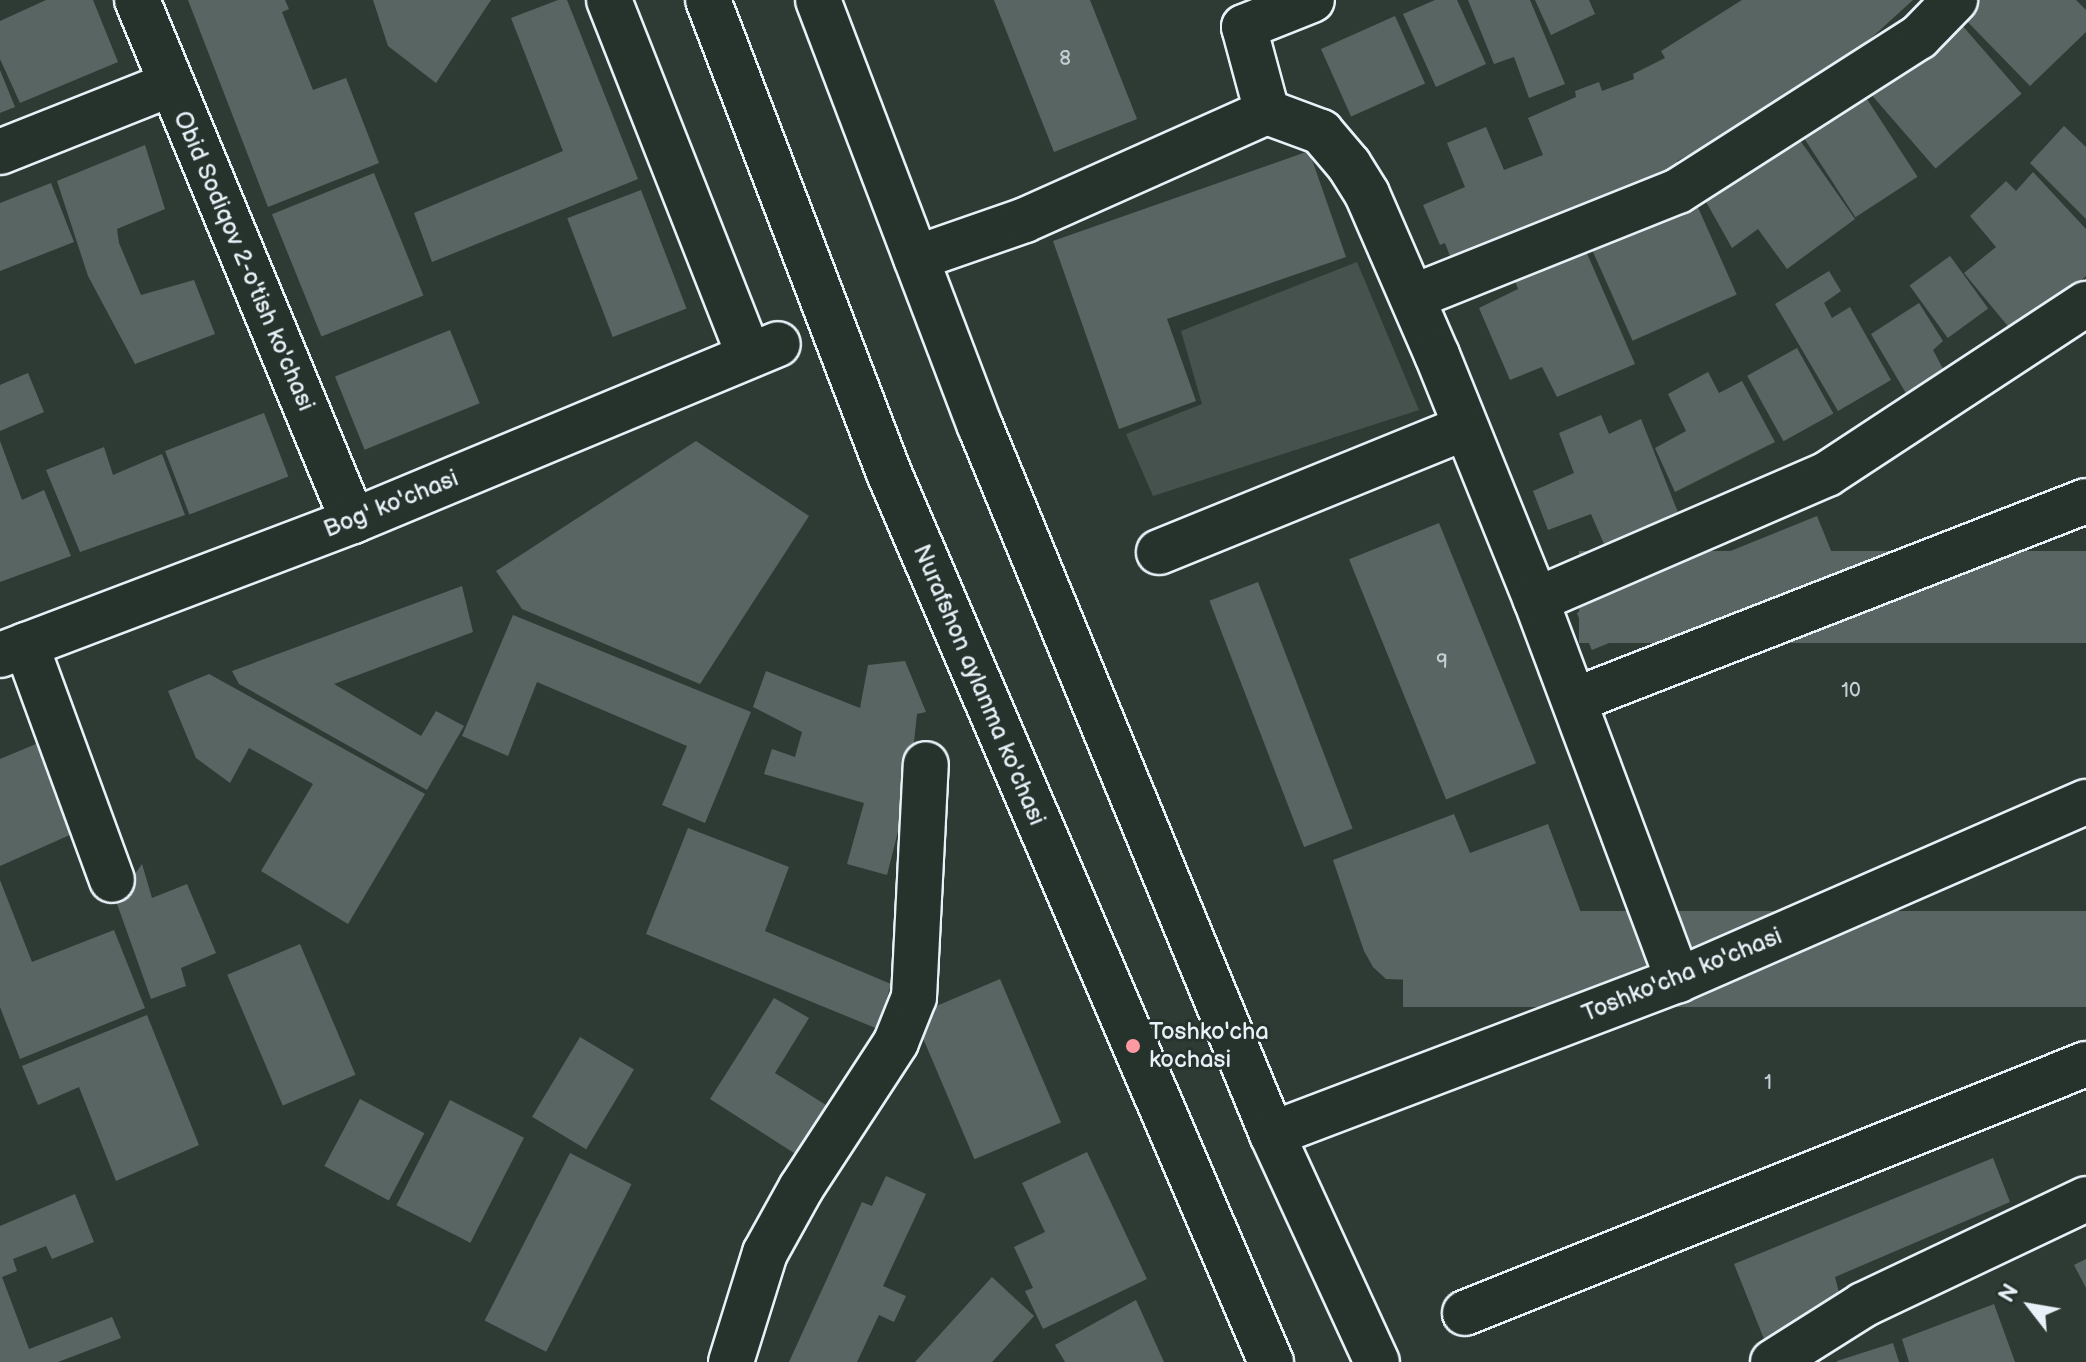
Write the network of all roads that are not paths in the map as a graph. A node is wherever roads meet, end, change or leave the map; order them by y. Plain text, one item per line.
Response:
1 (137, 0) edge
2 (609, 0) edge
3 (708, 0) edge
4 (818, 0) edge
5 (1312, 0) edge
6 (1955, 0) edge
7 (1238, 14) edge
8 (171, 84) junction
9 (1267, 112) junction
10 (0, 152) edge
11 (916, 258) junction
12 (1413, 297) junction
13 (2086, 304) edge
14 (1464, 428) junction
15 (2086, 501) edge
16 (353, 521) junction
17 (1159, 552) dead end
18 (1536, 600) junction
19 (13, 650) edge
20 (1575, 700) junction
21 (926, 764) dead end
22 (2086, 802) edge
23 (112, 880) dead end
24 (1678, 980) junction
25 (2086, 1064) edge
26 (1272, 1134) junction
27 (2086, 1199) edge
28 (1465, 1313) dead end
29 (731, 1362) edge
30 (1271, 1362) edge
31 (1377, 1362) edge
32 (1773, 1362) edge

1 - 8 street, Obid Sodiqov 2-o'tish ko'chasi
2 - 16 street, Bog' ko'chasi
3 - 30 street, Nurafshon aylanma ko'chasi
4 - 11 street
5 - 7 street
6 - 12 street
7 - 9 street
8 - 10 street
8 - 16 street, Obid Sodiqov 2-o'tish ko'chasi
9 - 11 street
9 - 12 street
11 - 26 street
12 - 14 street
13 - 18 street
14 - 17 street
14 - 18 street
15 - 20 street
16 - 19 street, Bog' ko'chasi
18 - 20 street
19 - 23 street
20 - 24 street
21 - 29 street
22 - 24 street, Toshko'cha ko'chasi
24 - 26 street, Toshko'cha ko'chasi
25 - 28 street
26 - 31 street
27 - 32 street

